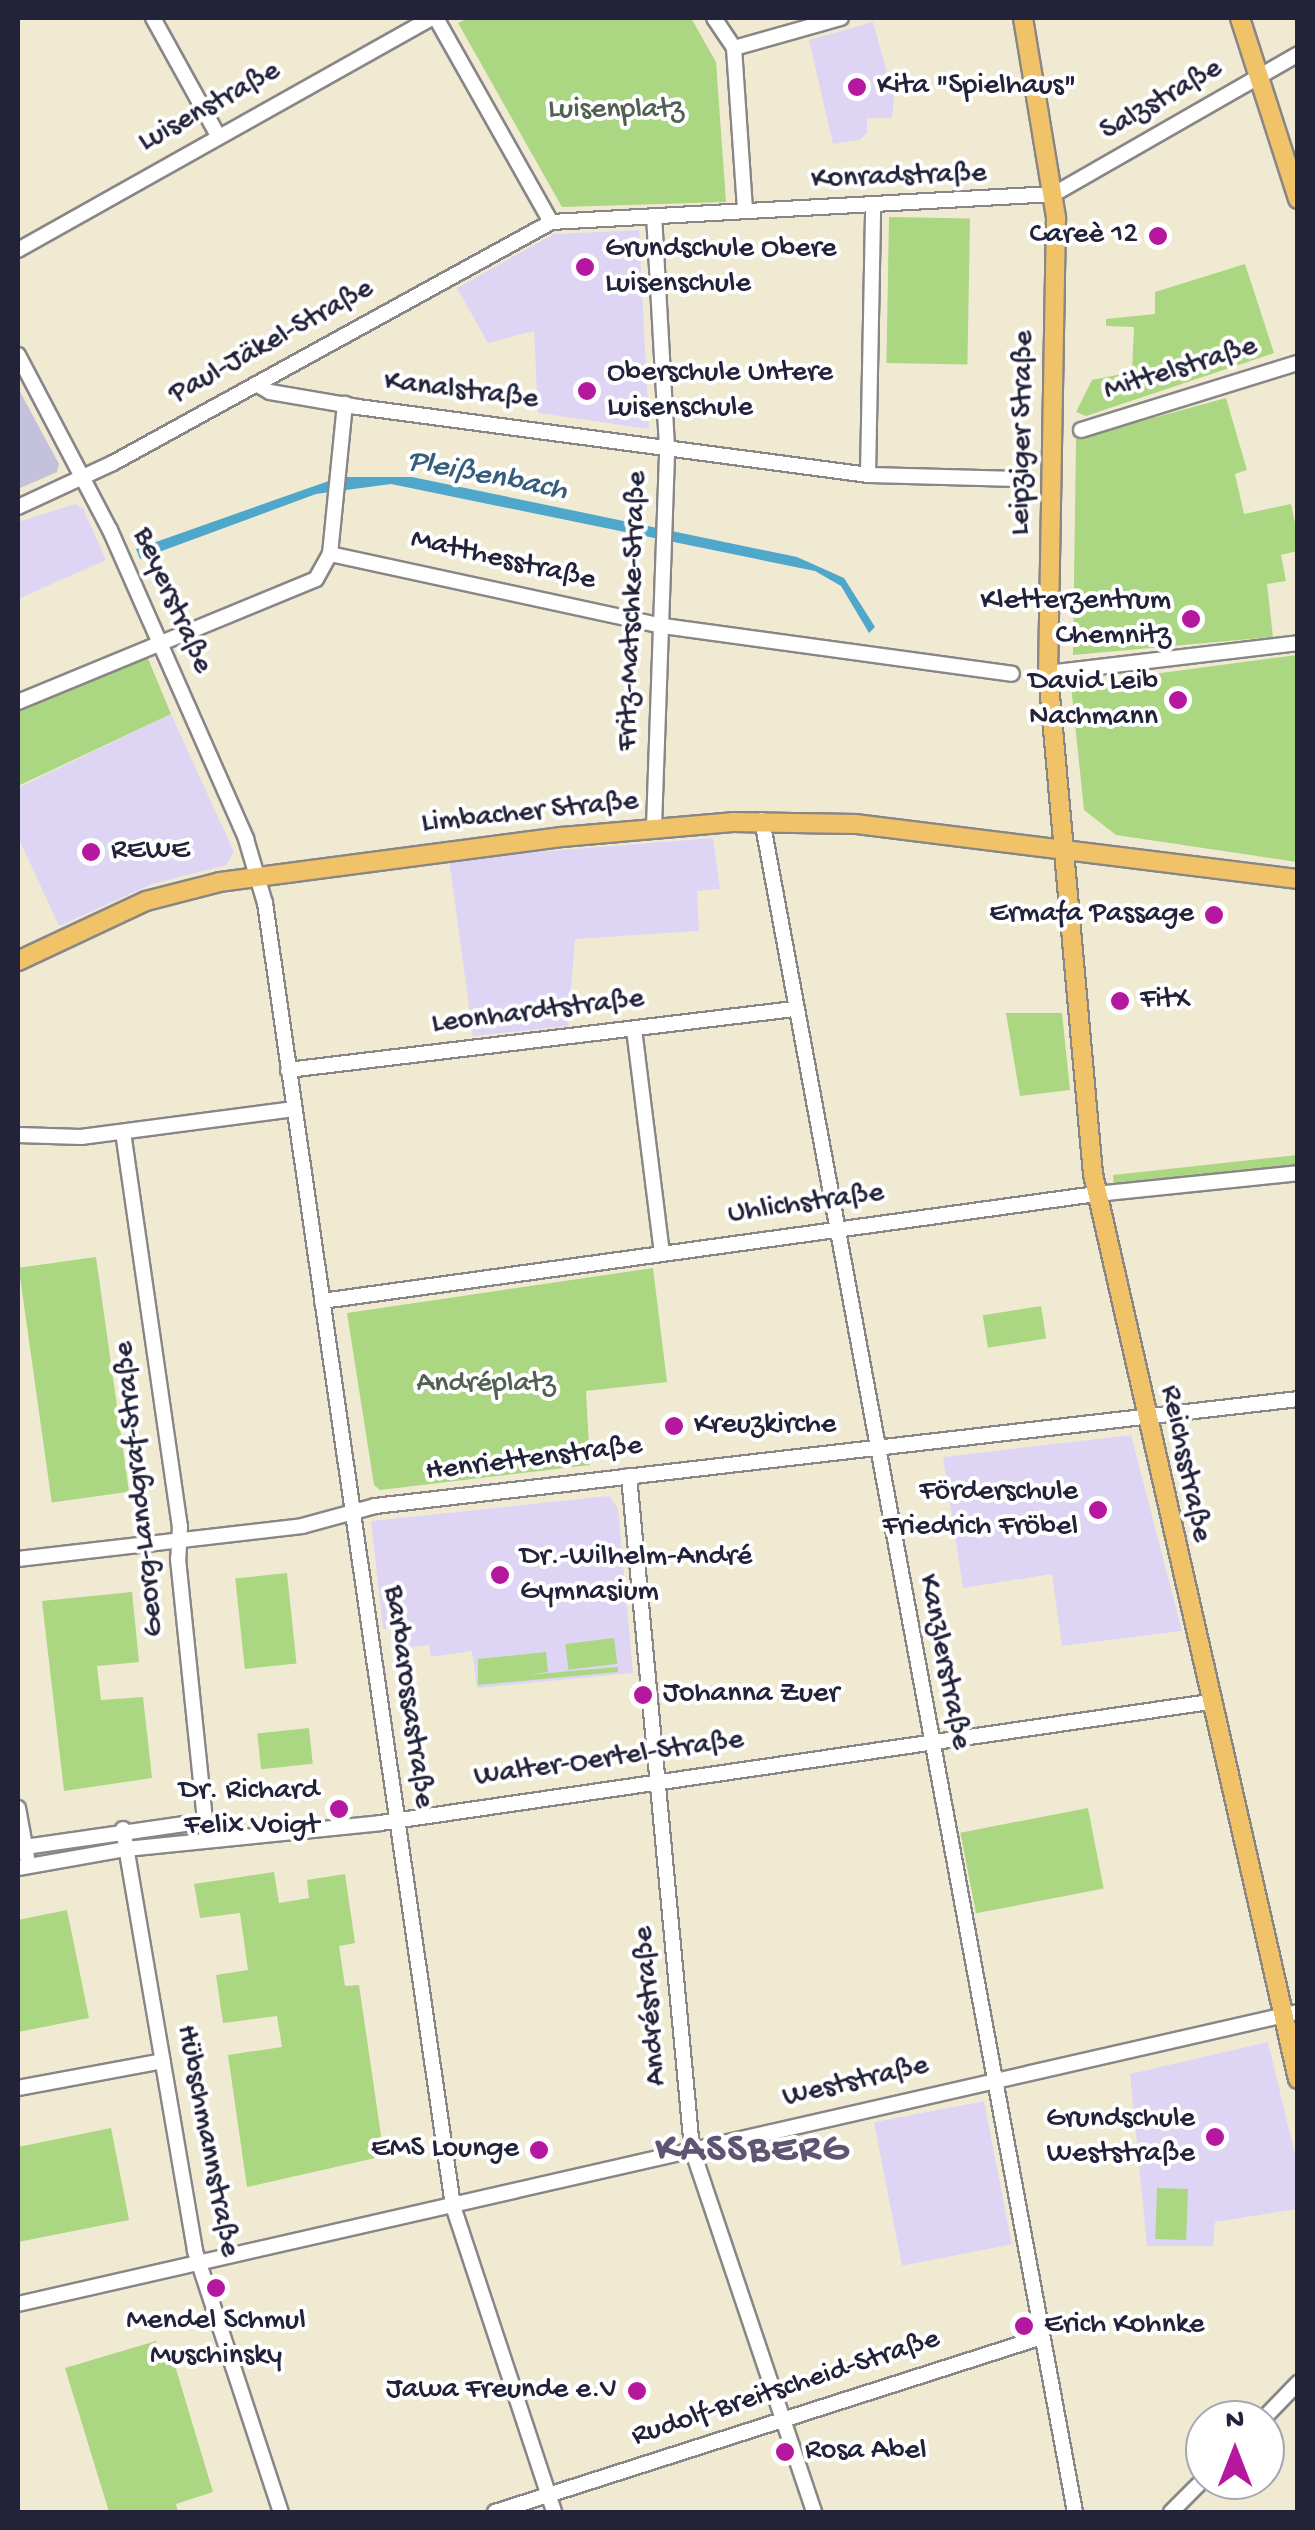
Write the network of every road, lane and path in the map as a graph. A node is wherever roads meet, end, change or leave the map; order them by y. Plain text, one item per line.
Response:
1 (152, 18) edge
2 (434, 18) edge
3 (714, 18) edge
4 (841, 18) edge
5 (1023, 18) edge
6 (1240, 18) edge
7 (734, 48) junction
8 (1298, 54) edge
9 (1260, 76) junction
10 (217, 134) junction
11 (1054, 194) junction
12 (1298, 199) edge
13 (873, 206) junction
14 (745, 211) junction
15 (654, 216) junction
16 (551, 222) junction
17 (18, 250) edge
18 (18, 355) edge
19 (1298, 363) edge
20 (256, 384) junction
21 (345, 404) junction
22 (1080, 430) dead end
23 (667, 447) junction
24 (868, 475) junction
25 (84, 477) junction
26 (1020, 479) dead end
27 (18, 507) edge
28 (330, 554) junction
29 (663, 626) junction
30 (160, 642) junction
31 (1298, 643) edge
32 (1048, 673) junction
33 (1012, 674) dead end
34 (18, 702) edge
35 (762, 820) junction
36 (654, 827) junction
37 (1064, 852) junction
38 (257, 876) junction
39 (1298, 880) edge
40 (18, 961) edge
41 (794, 1009) junction
42 (634, 1029) junction
43 (288, 1070) junction
44 (294, 1109) junction
45 (123, 1132) junction
46 (18, 1134) edge
47 (1298, 1172) edge
48 (1096, 1194) junction
49 (834, 1229) junction
50 (662, 1253) junction
51 (322, 1301) junction
52 (1298, 1399) edge
53 (1146, 1418) junction
54 (874, 1448) junction
55 (629, 1476) junction
56 (352, 1513) junction
57 (179, 1540) junction
58 (18, 1559) edge
59 (1209, 1702) junction
60 (930, 1742) junction
61 (660, 1779) junction
62 (18, 1808) edge
63 (397, 1819) junction
64 (205, 1821) junction
65 (123, 1829) junction
66 (208, 1840) junction
67 (25, 1848) junction
68 (126, 1849) junction
69 (23, 1867) edge
70 (1290, 2014) edge
71 (163, 2062) junction
72 (994, 2080) junction
73 (1298, 2080) edge
74 (18, 2088) edge
75 (692, 2149) junction
76 (452, 2206) junction
77 (198, 2264) junction
78 (18, 2304) edge
79 (1042, 2337) junction
80 (783, 2420) junction
81 (548, 2497) junction
82 (281, 2512) edge
83 (495, 2512) edge
84 (554, 2512) edge
85 (814, 2512) edge
86 (1075, 2512) edge

1 - 10 street
2 - 10 street, Luisenstraße
2 - 16 street
3 - 7 street
4 - 7 street
5 - 11 main road, Leipziger Straße
6 - 9 main road
7 - 14 street
8 - 9 street, Salzstraße
9 - 11 street, Salzstraße
9 - 12 main road
10 - 17 street, Luisenstraße
11 - 13 street, Konradstraße
11 - 32 main road, Leipziger Straße
13 - 14 street, Konradstraße
13 - 24 street
14 - 15 street
15 - 16 street
15 - 23 street, Fritz-Matschke-Straße
16 - 20 street, Paul-Jäkel-Straße
18 - 25 street, Beyerstraße
19 - 22 street, Mittelstraße
20 - 21 street, Kanalstraße
20 - 25 street, Paul-Jäkel-Straße
21 - 23 street, Kanalstraße
21 - 28 street
23 - 24 street, Kanalstraße
23 - 29 street, Fritz-Matschke-Straße
24 - 26 street, Kanalstraße
25 - 27 street, Paul-Jäkel-Straße
25 - 30 street, Beyerstraße
28 - 29 street, Matthesstraße
28 - 30 street
29 - 33 street, Matthesstraße
29 - 36 street, Fritz-Matschke-Straße
30 - 34 street
30 - 38 street, Beyerstraße
31 - 32 street
32 - 37 main road, Leipziger Straße
35 - 36 main road, Limbacher Straße
35 - 37 main road, Limbacher Straße
35 - 41 street, Kanzlerstraße
36 - 38 main road, Limbacher Straße
37 - 39 main road, Limbacher Straße
37 - 48 main road, Reichsstraße
38 - 40 main road, Limbacher Straße
38 - 43 street, Barbarossastraße
41 - 42 street, Leonhardtstraße
41 - 49 street, Kanzlerstraße
42 - 43 street, Leonhardtstraße
42 - 50 street
43 - 44 street, Barbarossastraße
44 - 45 street
44 - 51 street, Barbarossastraße
45 - 46 street
45 - 57 street, Georg-Landgraf-Straße
47 - 48 street, Uhlichstraße
48 - 49 street, Uhlichstraße
48 - 53 main road, Reichsstraße
49 - 50 street, Uhlichstraße
49 - 54 street, Kanzlerstraße
50 - 51 street, Uhlichstraße
51 - 56 street, Barbarossastraße
52 - 53 street, Henriettenstraße
53 - 54 street, Henriettenstraße
53 - 59 main road, Reichsstraße
54 - 55 street, Henriettenstraße
54 - 60 street, Kanzlerstraße
55 - 56 street, Henriettenstraße
55 - 61 street, Andréstraße
56 - 57 street, Henriettenstraße
56 - 63 street, Barbarossastraße
57 - 58 street, Henriettenstraße
57 - 64 street, Georg-Landgraf-Straße
59 - 60 street, Walter-Oertel-Straße
59 - 70 main road, Reichsstraße
60 - 61 street, Walter-Oertel-Straße
60 - 72 street, Kanzlerstraße
61 - 63 street, Walter-Oertel-Straße
61 - 75 street, Andréstraße
62 - 67 street
63 - 66 street, Walter-Oertel-Straße
63 - 76 street, Barbarossastraße
64 - 65 street
64 - 66 street, Georg-Landgraf-Straße
65 - 67 street
65 - 68 street, Hübschmannstraße
66 - 68 street, Walter-Oertel-Straße
67 - 69 street
68 - 69 street, Walter-Oertel-Straße
68 - 71 street, Hübschmannstraße
70 - 72 street, Weststraße
70 - 73 main road, Reichsstraße
71 - 74 street
71 - 77 street, Hübschmannstraße
72 - 75 street, Weststraße
72 - 79 street, Kanzlerstraße
75 - 76 street, Weststraße
75 - 80 street, Andréstraße
76 - 77 street, Weststraße
76 - 81 street, Barbarossastraße
77 - 78 street, Weststraße
77 - 82 street, Hübschmannstraße
79 - 80 street, Rudolf-Breitscheid-Straße
79 - 86 street, Kanzlerstraße
80 - 81 street, Rudolf-Breitscheid-Straße
80 - 85 street, Andréstraße
81 - 83 street, Rudolf-Breitscheid-Straße
81 - 84 street, Barbarossastraße

